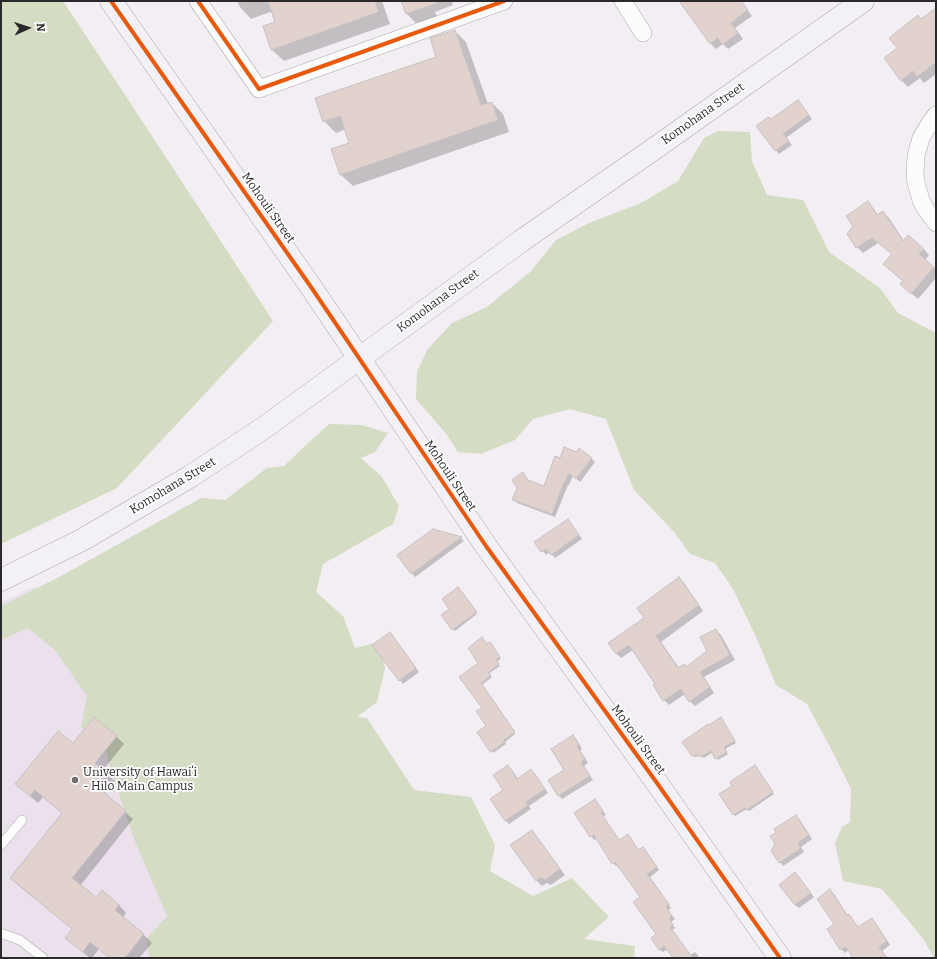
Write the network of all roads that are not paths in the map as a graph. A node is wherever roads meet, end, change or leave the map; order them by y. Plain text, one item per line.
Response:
1 (111, 1) edge
2 (198, 1) edge
3 (504, 1) edge
4 (623, 1) edge
5 (863, 1) edge
6 (643, 33) dead end
7 (936, 115) edge
8 (936, 223) edge
9 (360, 359) junction
10 (1, 580) edge
11 (22, 820) dead end
12 (1, 845) edge
13 (1, 934) edge
14 (43, 958) edge
15 (780, 958) edge

1 - 9 street, Mohouli Street
2 - 3 street
4 - 6 street
5 - 9 street, Komohana Street
7 - 8 street
9 - 10 street, Komohana Street
9 - 15 street, Mohouli Street
11 - 12 lane
13 - 14 lane

